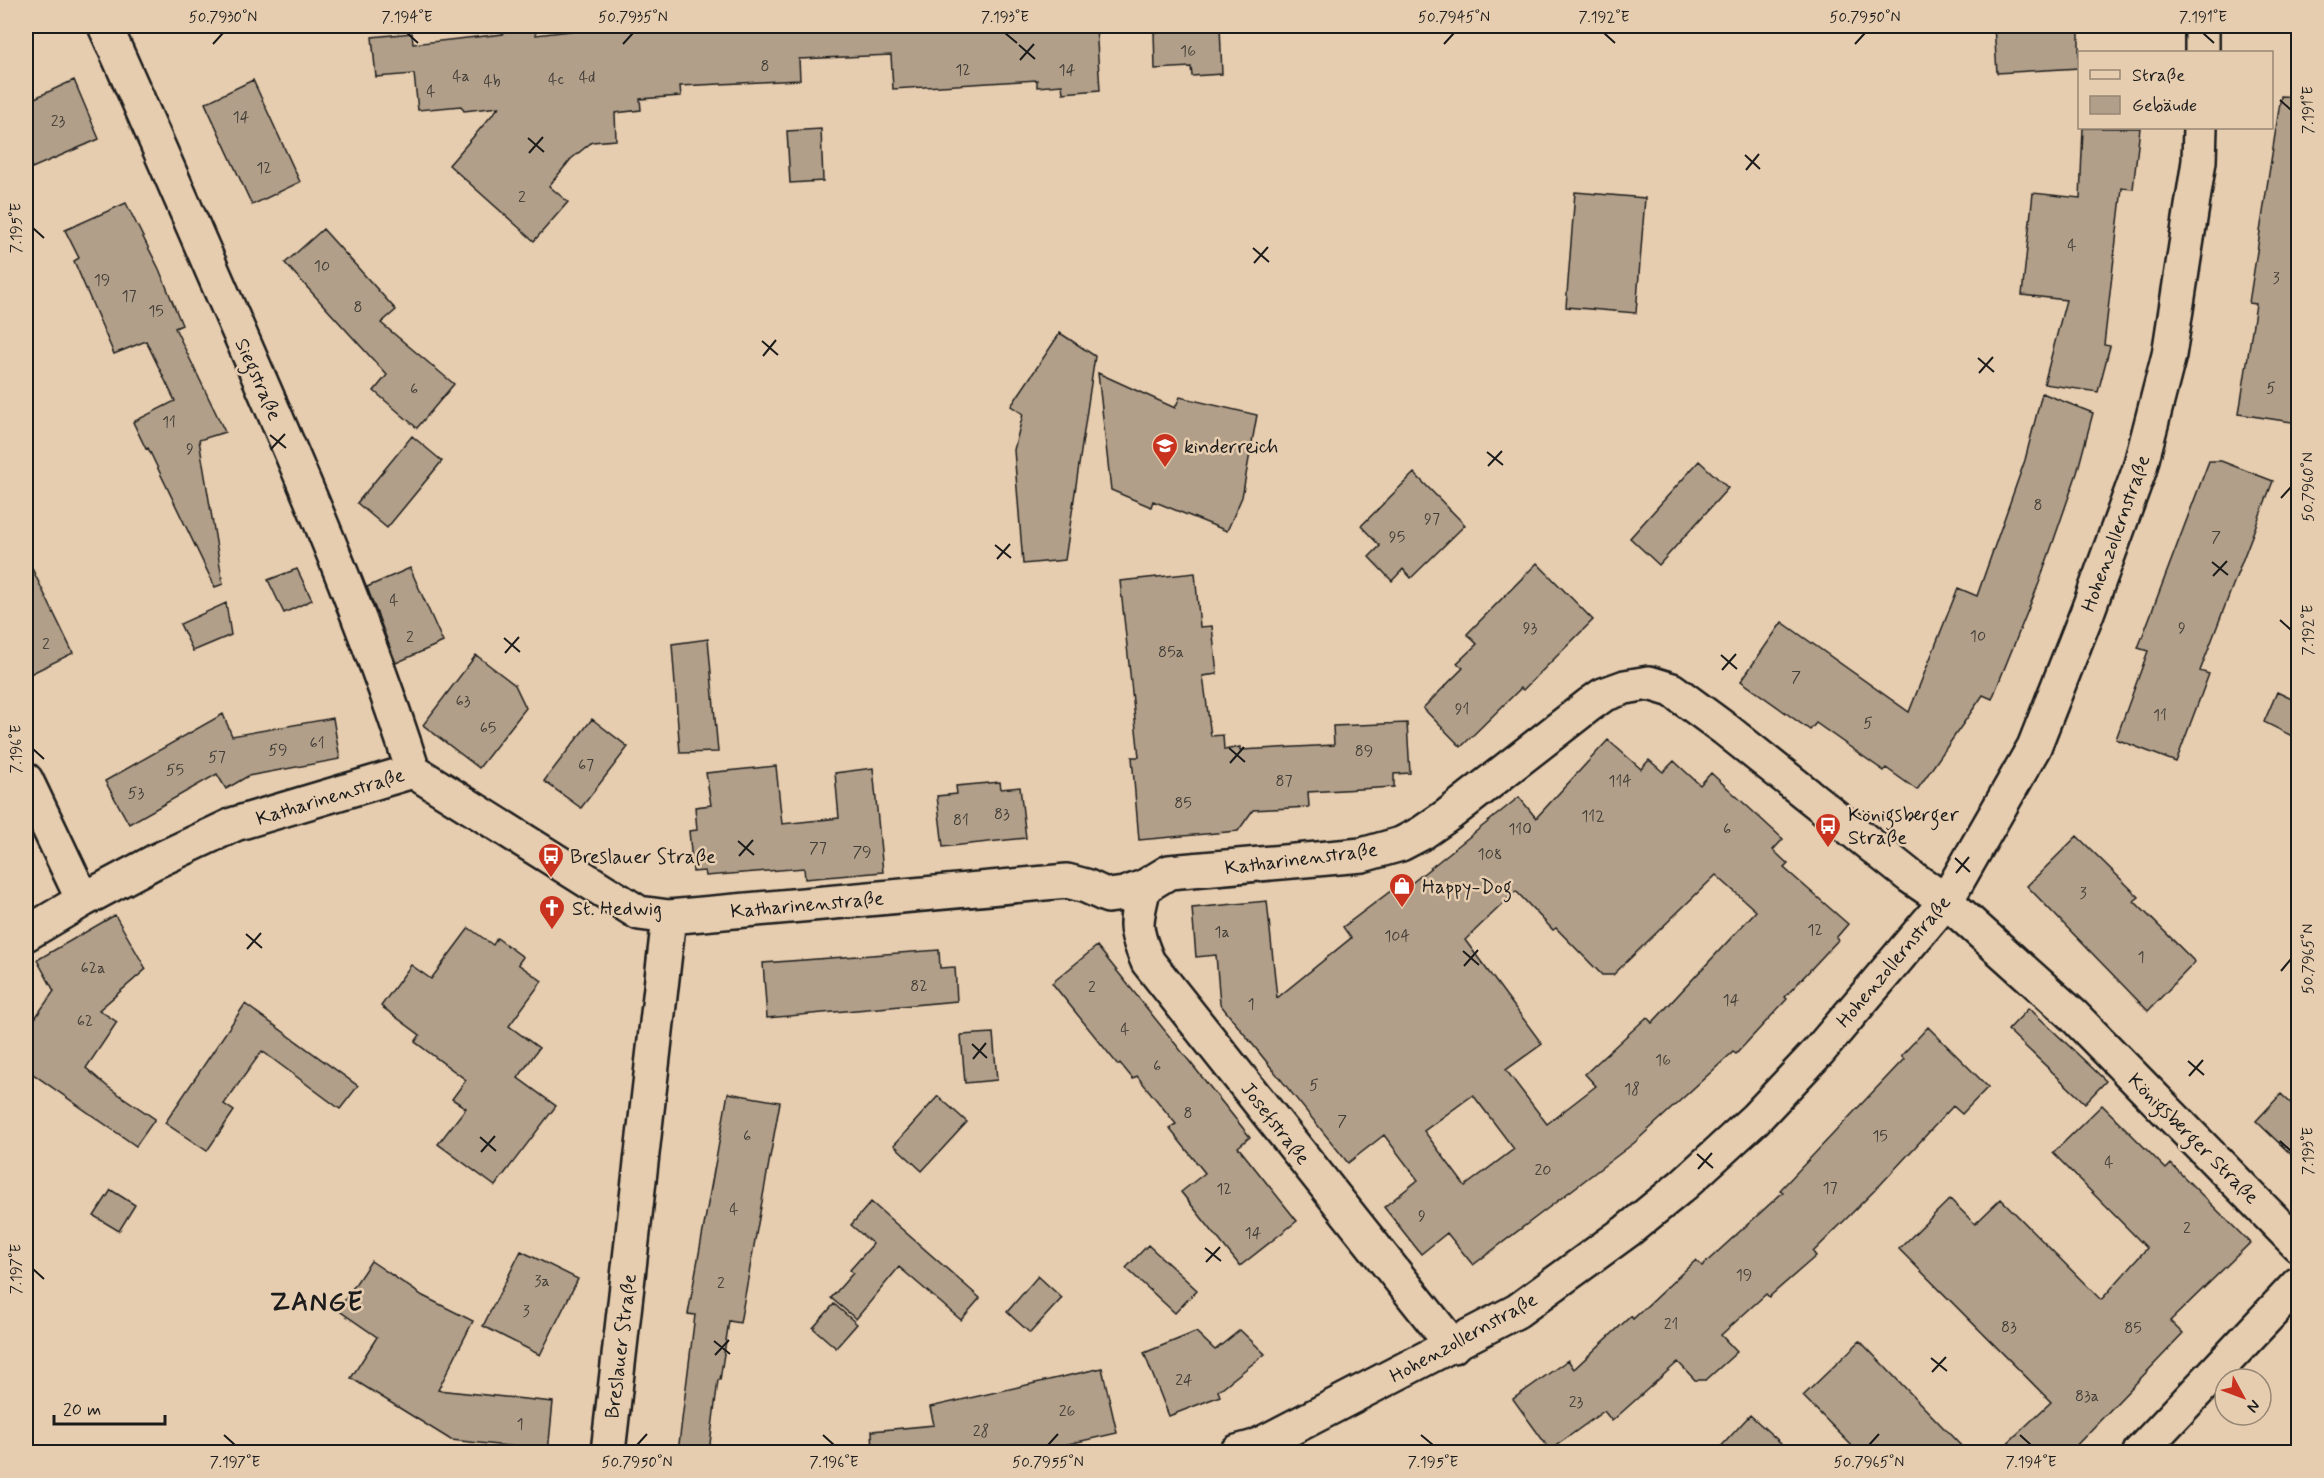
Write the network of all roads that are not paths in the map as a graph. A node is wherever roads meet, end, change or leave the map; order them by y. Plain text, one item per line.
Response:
1 (105, 26) edge
2 (2202, 26) edge
3 (2202, 51) edge
4 (2200, 129) edge
5 (1603, 695) joint
6 (413, 771) junction
7 (26, 780) edge
8 (1144, 887) junction
9 (83, 900) junction
10 (1946, 901) junction
11 (669, 917) junction
12 (26, 934) edge
13 (2298, 1245) edge
14 (2298, 1284) edge
15 (1453, 1346) junction
16 (608, 1452) edge
17 (1237, 1452) edge
18 (2140, 1452) edge

1 - 6 street, Siegstraße
2 - 3 street
4 - 10 street, Hohenzollernstraße
5 - 8 street, Katharinenstraße
5 - 10 street, Königsberger Straße
6 - 9 street, Katharinenstraße
6 - 11 street, Katharinenstraße
7 - 9 street
8 - 11 street, Katharinenstraße
8 - 15 street, Josefstraße
9 - 12 street, Katharinenstraße
10 - 13 street, Königsberger Straße
10 - 15 street, Hohenzollernstraße
11 - 16 street, Breslauer Straße
14 - 18 street
15 - 17 street, Hohenzollernstraße

